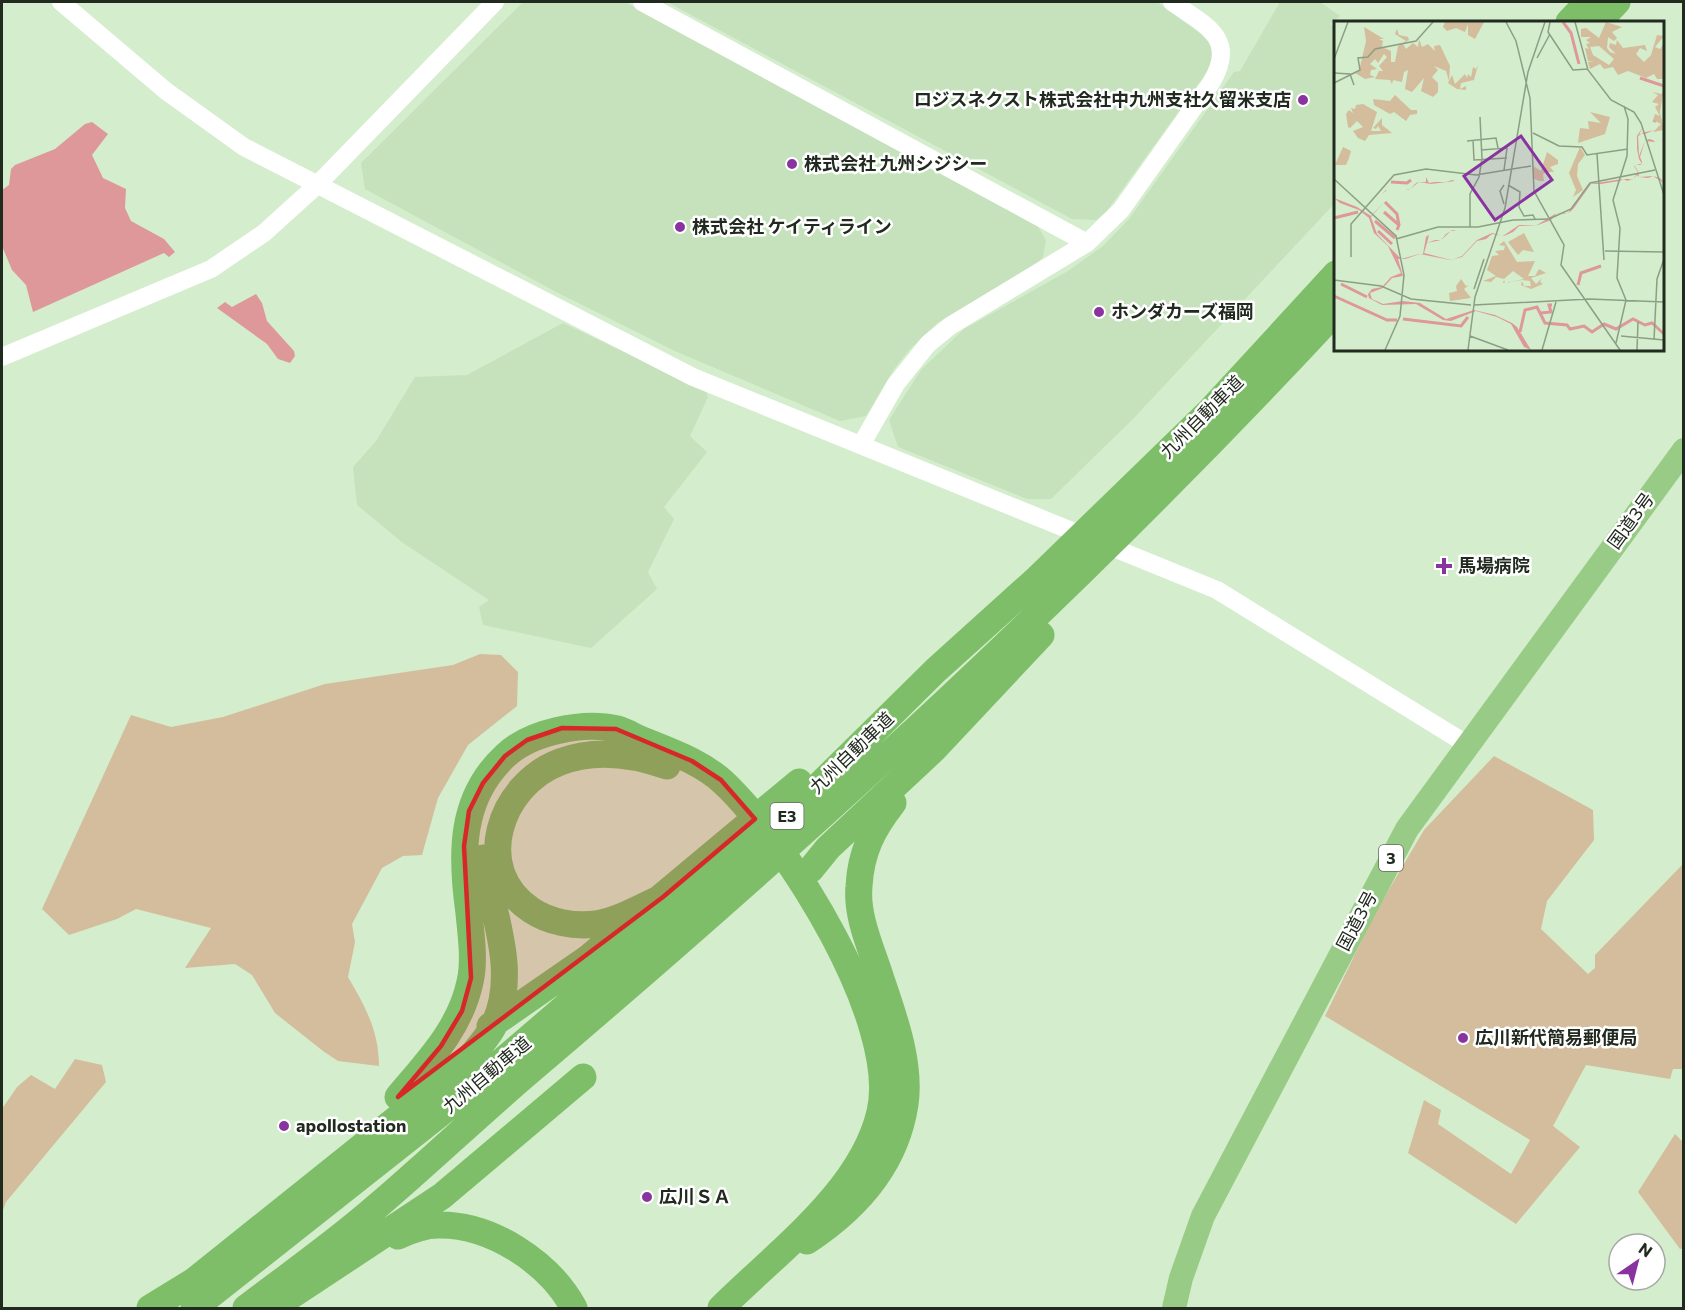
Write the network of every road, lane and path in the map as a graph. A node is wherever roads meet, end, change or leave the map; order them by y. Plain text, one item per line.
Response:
1 (61, 2) edge
2 (495, 2) edge
3 (642, 2) edge
4 (1172, 2) edge
5 (1588, 2) edge
6 (1617, 2) edge
7 (1570, 21) edge
8 (1599, 21) edge
9 (317, 185) junction
10 (1087, 243) junction
11 (1334, 275) edge
12 (1334, 312) edge
13 (2, 357) edge
14 (1228, 427) junction
15 (861, 445) junction
16 (1683, 450) edge
17 (936, 670) junction
18 (645, 741) junction
19 (1468, 745) junction
20 (933, 750) junction
21 (739, 811) junction
22 (811, 869) dead end
23 (663, 897) junction
24 (828, 942) junction
25 (583, 1077) dead end
26 (398, 1097) junction
27 (298, 1181) dead end
28 (363, 1250) junction
29 (769, 1260) junction
30 (150, 1308) edge
31 (194, 1308) edge
32 (246, 1308) edge
33 (272, 1308) edge
34 (574, 1308) edge
35 (700, 1308) edge
36 (721, 1308) edge
37 (1174, 1308) edge

1 - 9 street
2 - 9 street
3 - 10 street
4 - 10 street
5 - 7 highway
6 - 8 highway
9 - 13 street
9 - 15 street
10 - 15 street
11 - 17 highway, 九州自動車道 / E3
12 - 14 highway, 九州自動車道 / E3
14 - 20 highway
14 - 32 highway, 九州自動車道 / E3
15 - 19 street
16 - 19 highway, 国道3号 / 3
17 - 23 highway
17 - 31 highway, 九州自動車道 / E3
18 - 21 highway
18 - 26 highway
18 - 30 highway
19 - 37 highway, 国道3号 / 3
20 - 22 highway
20 - 29 highway
21 - 23 highway
21 - 24 highway
23 - 26 highway
24 - 29 highway
24 - 35 highway
25 - 28 highway
26 - 27 highway
28 - 33 highway
28 - 34 highway
29 - 36 highway

